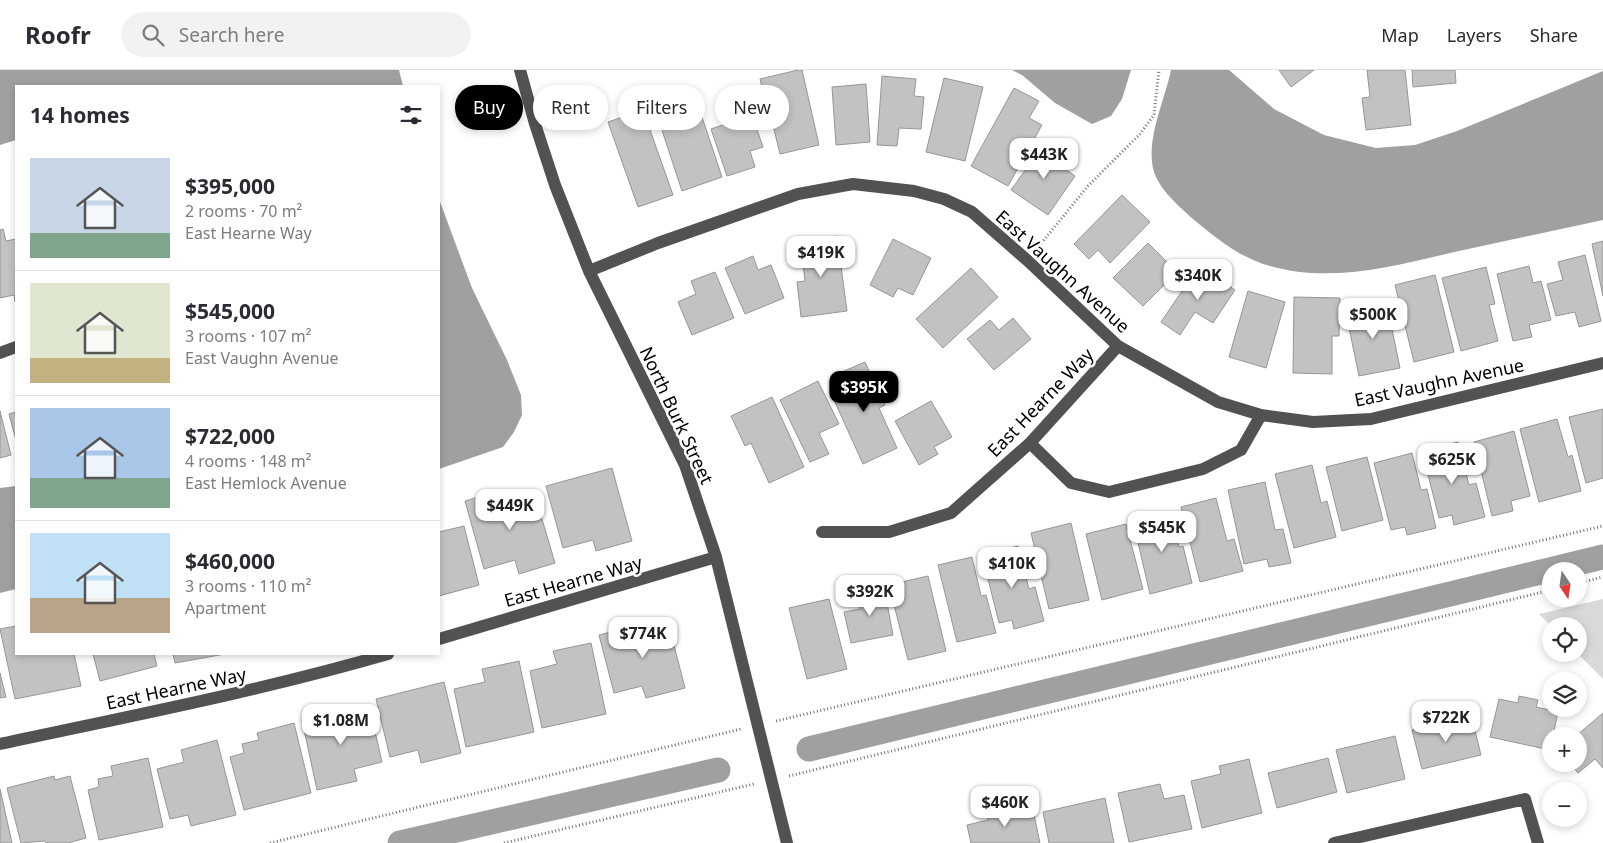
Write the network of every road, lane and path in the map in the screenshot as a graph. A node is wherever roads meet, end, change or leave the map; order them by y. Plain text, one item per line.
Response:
1 (520, 70) edge
2 (1158, 70) edge
3 (1028, 261) junction
4 (589, 271) junction
5 (1118, 346) junction
6 (15, 347) edge
7 (0, 352) edge
8 (1603, 363) edge
9 (1261, 415) junction
10 (1030, 443) junction
11 (1603, 526) edge
12 (822, 532) dead end
13 (716, 557) junction
14 (1603, 578) edge
15 (1588, 581) edge
16 (1542, 592) edge
17 (440, 639) edge
18 (384, 655) edge
19 (759, 731) junction
20 (0, 744) edge
21 (770, 776) junction
22 (270, 843) edge
23 (504, 843) edge
24 (787, 843) edge
25 (1334, 843) edge
26 (1538, 843) edge

1 - 4 street, North Burk Street
2 - 3 path
3 - 4 street, East Vaughn Avenue
3 - 5 street, East Vaughn Avenue
4 - 13 street, North Burk Street
5 - 9 street, East Vaughn Avenue
5 - 10 street, East Hearne Way
6 - 7 street
8 - 9 street, East Vaughn Avenue
9 - 10 street
10 - 12 street, East Hearne Way
11 - 19 path
13 - 17 street, East Hearne Way
13 - 19 street, North Burk Street
14 - 15 path
16 - 21 path
18 - 20 street, East Hearne Way
19 - 21 street, North Burk Street
19 - 22 path
21 - 23 path
21 - 24 street, North Burk Street
25 - 26 street

